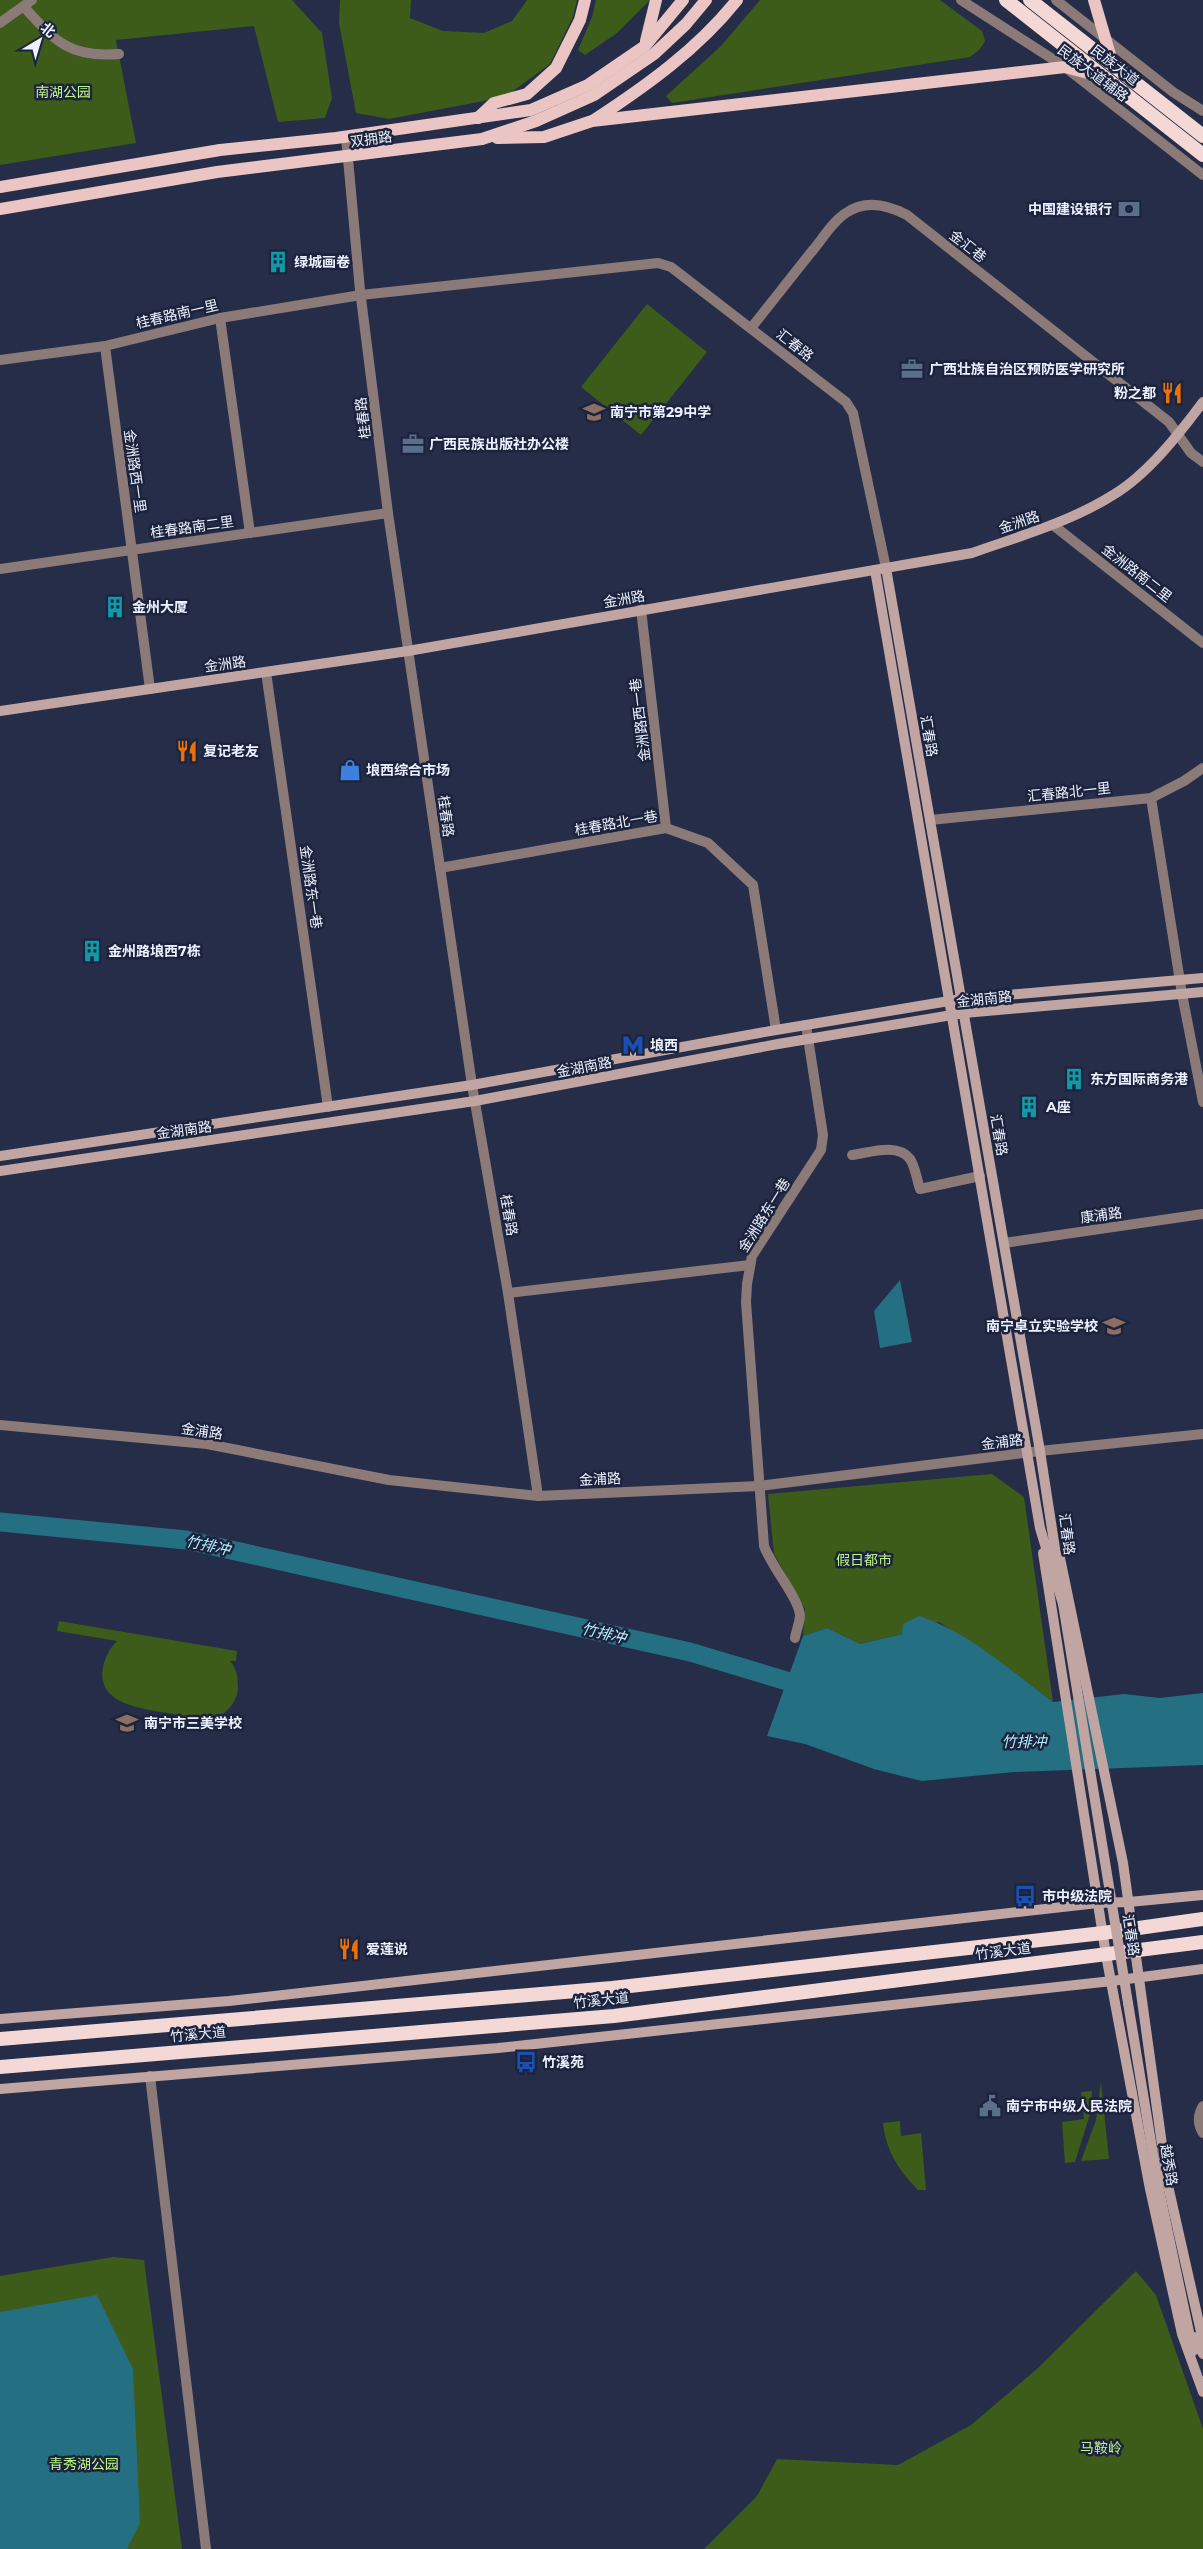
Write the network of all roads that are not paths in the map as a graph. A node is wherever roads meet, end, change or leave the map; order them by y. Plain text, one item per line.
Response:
1 (585, 0) edge
2 (656, 0) edge
3 (683, 0) edge
4 (706, 0) edge
5 (737, 0) edge
6 (961, 0) edge
7 (1006, 0) edge
8 (1030, 0) edge
9 (1056, 0) edge
10 (1094, 0) edge
11 (28, 3) edge
12 (0, 23) edge
13 (1103, 37) junction
14 (645, 46) junction
15 (118, 54) dead end
16 (1113, 65) junction
17 (1065, 67) junction
18 (1105, 78) junction
19 (1203, 111) edge
20 (478, 118) junction
21 (592, 121) junction
22 (1203, 136) edge
23 (346, 137) junction
24 (482, 139) junction
25 (1203, 155) edge
26 (347, 157) junction
27 (1203, 175) edge
28 (0, 187) edge
29 (0, 209) edge
30 (361, 295) junction
31 (220, 318) junction
32 (751, 328) junction
33 (105, 346) junction
34 (0, 360) edge
35 (1203, 402) edge
36 (1178, 434) junction
37 (1203, 462) edge
38 (388, 513) junction
39 (1053, 525) junction
40 (250, 533) junction
41 (132, 550) junction
42 (886, 568) junction
43 (0, 569) edge
44 (875, 570) junction
45 (641, 609) junction
46 (1203, 642) edge
47 (408, 651) junction
48 (266, 672) junction
49 (150, 689) junction
50 (0, 712) edge
51 (1203, 768) edge
52 (1150, 798) junction
53 (930, 820) junction
54 (666, 828) junction
55 (440, 868) junction
56 (1203, 978) edge
57 (1181, 979) junction
58 (1203, 992) edge
59 (1182, 994) junction
60 (961, 999) junction
61 (950, 1001) junction
62 (964, 1013) junction
63 (953, 1016) junction
64 (806, 1025) junction
65 (776, 1030) junction
66 (808, 1040) junction
67 (472, 1085) junction
68 (475, 1101) junction
69 (1203, 1102) edge
70 (328, 1106) junction
71 (0, 1156) edge
72 (852, 1156) dead end
73 (0, 1171) edge
74 (980, 1176) junction
75 (1203, 1214) edge
76 (1004, 1243) junction
77 (750, 1265) junction
78 (508, 1293) junction
79 (0, 1424) edge
80 (1203, 1434) edge
81 (1040, 1450) junction
82 (1029, 1452) junction
83 (759, 1486) junction
84 (538, 1496) junction
85 (1051, 1526) junction
86 (1040, 1528) junction
87 (1063, 1604) junction
88 (795, 1638) dead end
89 (1203, 1894) edge
90 (1098, 1902) junction
91 (1129, 1902) junction
92 (1203, 1919) edge
93 (1132, 1928) junction
94 (1103, 1933) junction
95 (1203, 1942) edge
96 (1136, 1950) junction
97 (1106, 1955) junction
98 (1203, 1969) edge
99 (1139, 1977) junction
100 (1112, 1981) junction
101 (1128, 2003) joint
102 (0, 2019) edge
103 (0, 2039) edge
104 (0, 2067) edge
105 (150, 2076) junction
106 (0, 2088) edge
107 (1203, 2106) edge
108 (1203, 2133) edge
109 (1190, 2330) junction
110 (1203, 2341) edge
111 (1203, 2354) edge
112 (1197, 2378) junction
113 (1203, 2392) edge
114 (206, 2549) edge

1 - 20 main road
2 - 14 main road
3 - 14 main road, 双拥路
4 - 24 main road, 双拥路
5 - 21 main road
6 - 17 street, 民族大道辅路
7 - 18 highway, 民族大道
8 - 16 highway, 民族大道
9 - 13 street
10 - 13 main road
11 - 12 street
11 - 15 street
13 - 16 main road
13 - 19 street
14 - 20 main road, 双拥路
16 - 22 highway, 民族大道
17 - 18 main road
17 - 21 main road
17 - 27 street, 民族大道辅路
18 - 25 highway, 民族大道
20 - 23 main road, 双拥路
21 - 24 main road
23 - 26 street, 桂春路
23 - 28 main road, 双拥路
24 - 26 main road, 双拥路
26 - 29 main road, 双拥路
26 - 30 street, 桂春路
30 - 31 street, 桂春路南一里
30 - 32 street, 汇春路
30 - 38 street, 桂春路
31 - 33 street, 桂春路南一里
31 - 40 street
32 - 36 street, 金汇巷
32 - 42 street, 汇春路
33 - 34 street, 桂春路南一里
33 - 41 street, 金洲路西一里
35 - 36 main road, 金洲路
36 - 37 street, 金汇巷
36 - 39 main road, 金洲路
38 - 40 street, 桂春路南二里
38 - 47 street, 桂春路
39 - 42 main road, 金洲路
39 - 46 street, 金洲路南二里
40 - 41 street, 桂春路南二里
41 - 43 street, 桂春路南二里
41 - 49 street, 金洲路西一里
42 - 44 main road, 金洲路
42 - 53 main road, 汇春路
44 - 45 main road, 金洲路
44 - 61 main road, 汇春路
45 - 47 main road, 金洲路
45 - 54 street, 金洲路西一巷
47 - 48 main road, 金洲路
47 - 55 street, 桂春路
48 - 49 main road, 金洲路
48 - 70 street, 金洲路东一巷
49 - 50 main road, 金洲路
51 - 52 street, 汇春路北一里
52 - 53 street, 汇春路北一里
52 - 57 street
53 - 60 main road, 汇春路
54 - 55 street, 桂春路北一巷
54 - 65 street, 桂春路北一巷
55 - 67 street, 桂春路
56 - 57 main road, 金湖南路
57 - 59 street
57 - 60 main road, 金湖南路
58 - 59 main road, 金湖南路
59 - 62 main road, 金湖南路
59 - 69 street
60 - 61 main road, 金湖南路
60 - 62 main road, 汇春路
61 - 63 main road, 汇春路
61 - 64 main road, 金湖南路
62 - 63 main road, 金湖南路
62 - 76 main road, 汇春路
63 - 66 main road, 金湖南路
63 - 74 main road, 汇春路
64 - 65 main road, 金湖南路
64 - 66 street, 金洲路东一巷
65 - 67 main road, 金湖南路
66 - 68 main road, 金湖南路
66 - 77 street, 金洲路东一巷
67 - 68 street, 桂春路
67 - 70 main road, 金湖南路
68 - 73 main road, 金湖南路
68 - 78 street, 桂春路
70 - 71 main road, 金湖南路
72 - 74 street
74 - 82 main road, 汇春路
75 - 76 street, 康浦路
76 - 81 main road, 汇春路
77 - 78 street
77 - 83 street, 金洲路东一巷
78 - 84 street, 桂春路
79 - 84 street, 金浦路
80 - 81 street, 金浦路
81 - 82 street, 金浦路
81 - 85 main road, 汇春路
82 - 83 street, 金浦路
82 - 86 main road, 汇春路
83 - 84 street, 金浦路
83 - 88 street, 金洲路东一巷
85 - 87 main road, 汇春路
85 - 91 main road
86 - 87 main road, 汇春路
86 - 90 main road
87 - 101 main road, 汇春路, bridge
89 - 91 main road
90 - 91 main road
90 - 94 main road
90 - 102 main road
91 - 93 main road
92 - 93 highway, 竹溪大道
93 - 94 highway, 竹溪大道
93 - 96 main road
94 - 97 main road
94 - 103 highway, 竹溪大道
95 - 96 highway, 竹溪大道
96 - 97 highway, 竹溪大道
96 - 99 main road
97 - 100 main road
97 - 104 highway, 竹溪大道
98 - 99 main road
99 - 100 main road
99 - 110 main road
100 - 105 main road
100 - 112 main road
101 - 109 main road, 越秀路
105 - 106 main road
105 - 114 street
107 - 108 street
109 - 111 main road
109 - 112 main road
112 - 113 main road

